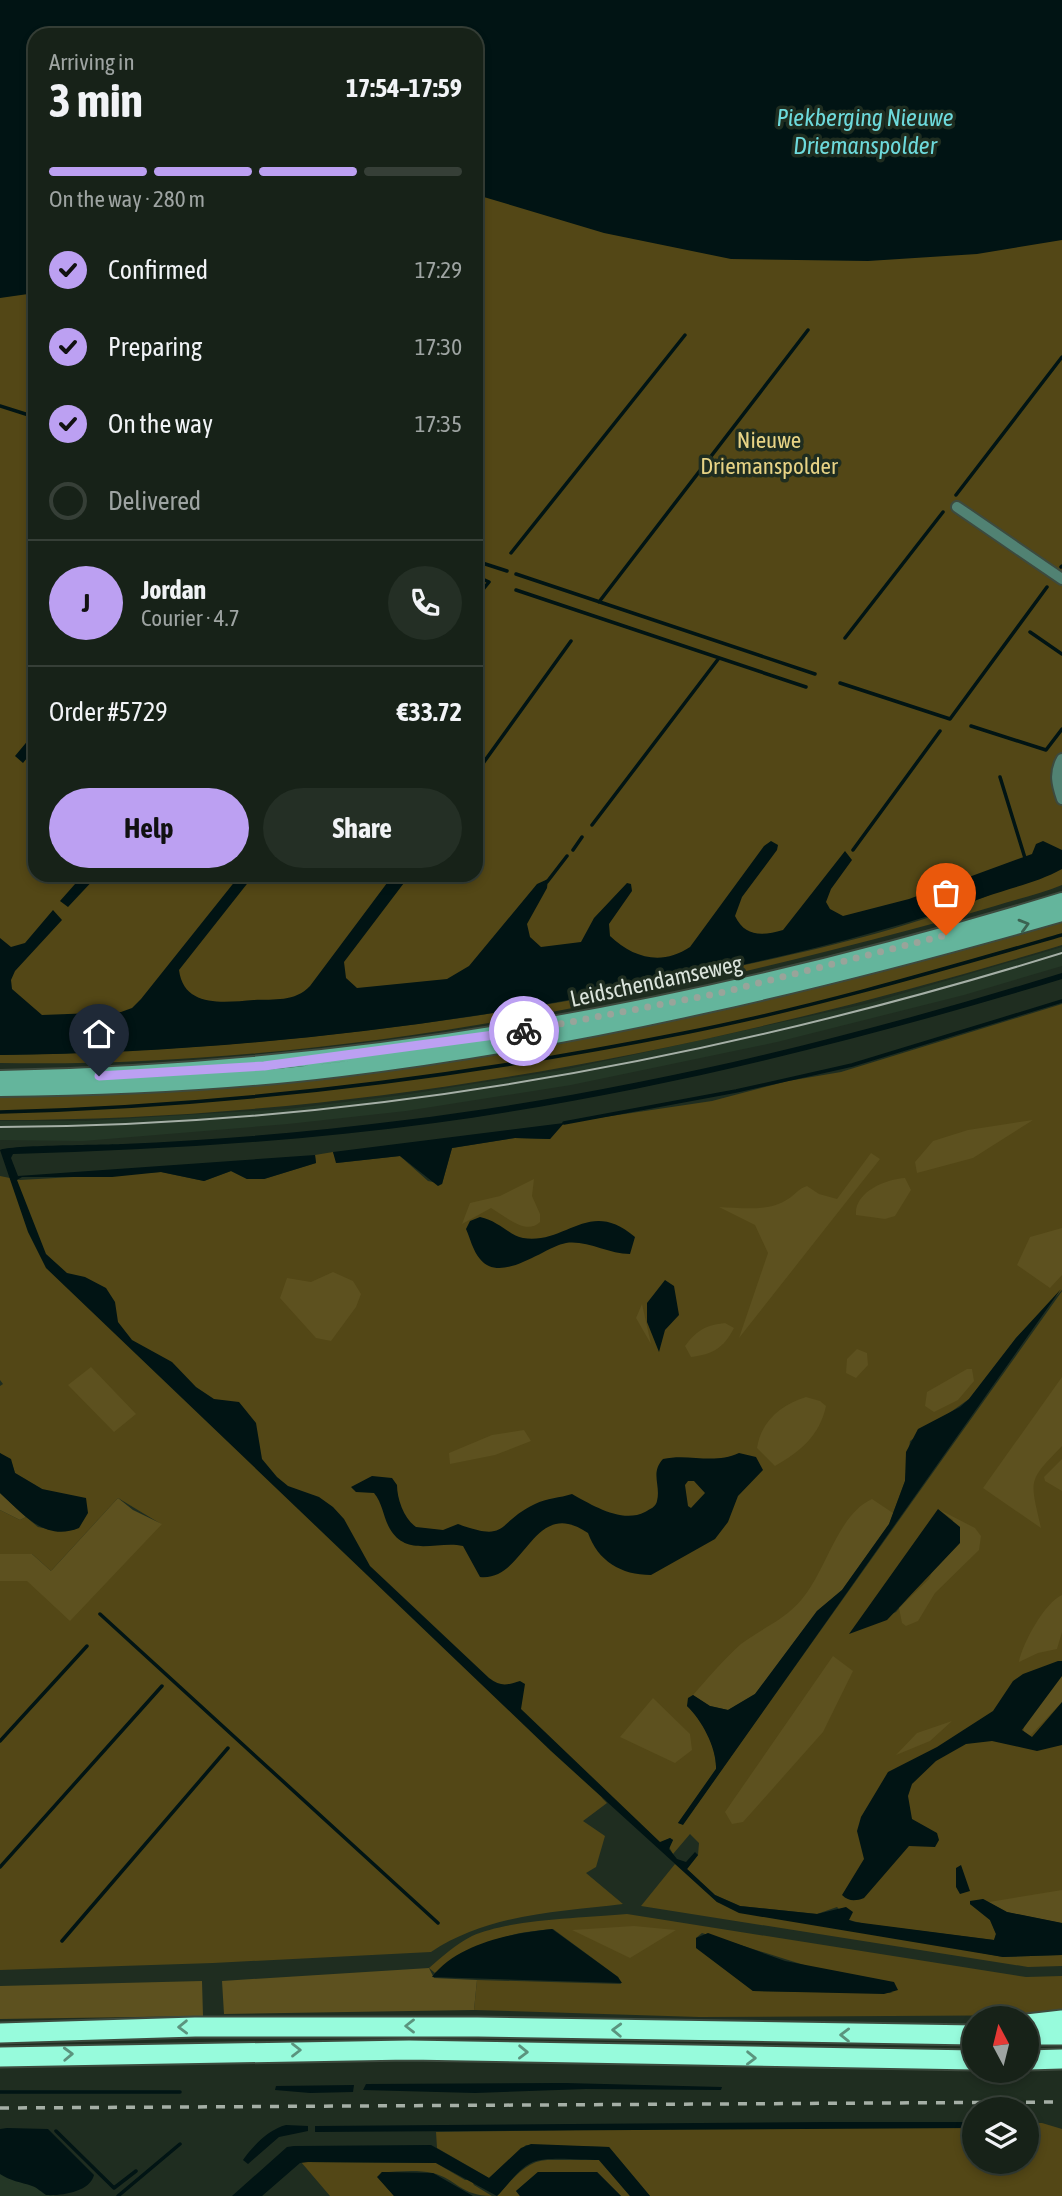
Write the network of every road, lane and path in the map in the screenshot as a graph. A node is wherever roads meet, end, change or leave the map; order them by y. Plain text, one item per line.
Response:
1 (957, 507) dead end
2 (1062, 579) edge
3 (1062, 759) edge
4 (1062, 799) edge
5 (1062, 900) edge
6 (1062, 914) edge
7 (0, 1078) edge
8 (0, 1089) edge
9 (1062, 2020) edge
10 (1040, 2023) edge
11 (962, 2030) edge
12 (0, 2033) edge
13 (962, 2035) edge
14 (1040, 2035) edge
15 (1062, 2035) edge
16 (913, 2036) junction
17 (0, 2057) edge
18 (1062, 2059) edge
19 (962, 2060) edge
20 (1040, 2060) edge

1 - 2 street
3 - 4 street
5 - 7 main road, Leidschendamseweg
8 -> 6 main road, Leidschendamseweg
9 - 10 highway
11 - 16 highway
16 -> 12 highway
13 - 16 highway
14 - 15 highway
17 -> 19 highway
18 - 20 highway

